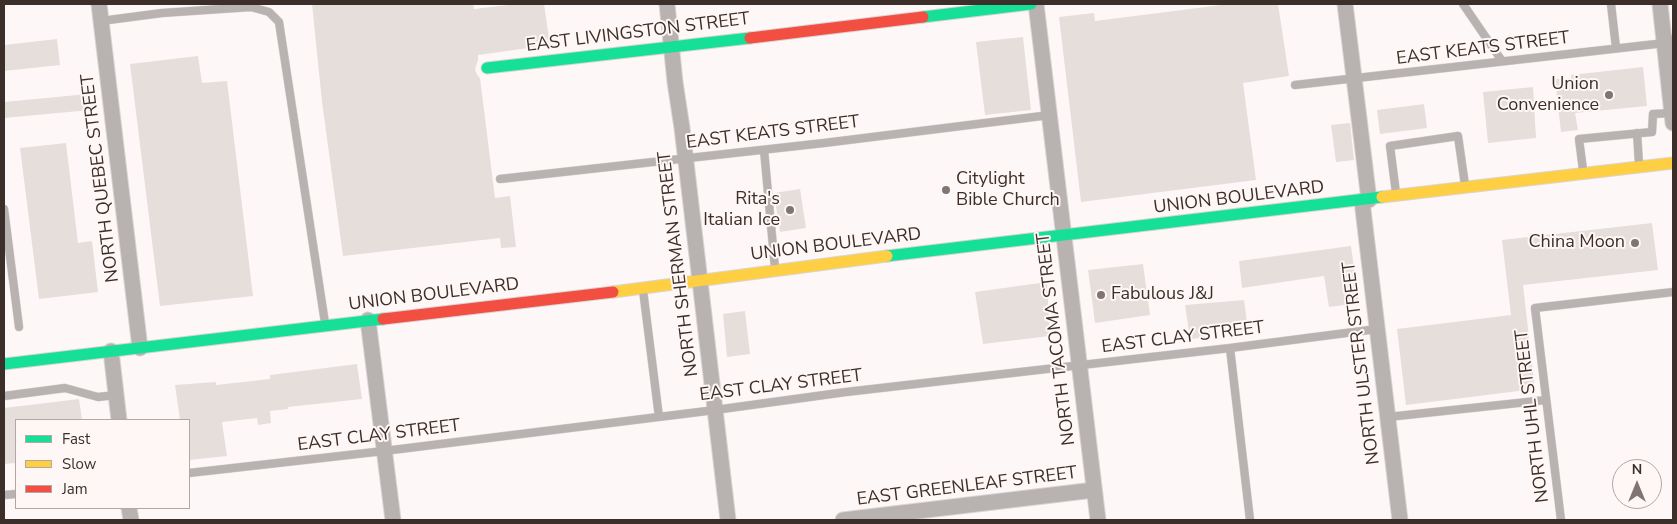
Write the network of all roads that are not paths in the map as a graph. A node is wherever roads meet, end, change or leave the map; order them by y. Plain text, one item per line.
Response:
1 (99, 4) edge
2 (667, 4) edge
3 (1031, 4) edge
4 (1036, 4) edge
5 (1345, 4) edge
6 (1350, 4) edge
7 (1463, 4) edge
8 (1610, 4) edge
9 (1660, 4) edge
10 (101, 21) junction
11 (1669, 41) edge
12 (672, 47) junction
13 (1616, 48) junction
14 (1502, 62) junction
15 (487, 68) dead end
16 (1354, 78) junction
17 (1295, 85) dead end
18 (1050, 115) junction
19 (1672, 118) edge
20 (1636, 134) junction
21 (764, 150) junction
22 (686, 159) junction
23 (1673, 163) edge
24 (1639, 167) junction
25 (1584, 174) junction
26 (500, 179) dead end
27 (1466, 189) junction
28 (1397, 197) junction
29 (1365, 201) junction
30 (4, 209) edge
31 (5, 234) edge
32 (1064, 236) junction
33 (776, 270) junction
34 (700, 280) junction
35 (642, 288) junction
36 (1673, 292) edge
37 (368, 320) junction
38 (325, 325) junction
39 (18, 327) dead end
40 (1377, 329) junction
41 (140, 348) junction
42 (1230, 348) junction
43 (110, 351) junction
44 (4, 364) edge
45 (1079, 366) junction
46 (116, 395) junction
47 (4, 396) edge
48 (1546, 400) junction
49 (715, 410) junction
50 (659, 417) junction
51 (1388, 417) junction
52 (119, 419) edge
53 (384, 451) junction
54 (190, 472) edge
55 (1094, 490) junction
56 (393, 520) edge
57 (728, 520) edge
58 (845, 520) edge
59 (1098, 520) edge
60 (1250, 520) edge
61 (1400, 520) edge
62 (1561, 520) edge

1 - 10 street, NORTH QUEBEC STREET
2 - 12 street, NORTH SHERMAN STREET
3 - 12 main road, EAST LIVINGSTON STREET
4 - 18 street, NORTH TACOMA STREET
5 - 6 lane
5 - 16 street, NORTH ULSTER STREET
7 - 14 lane
8 - 13 lane
9 - 11 street
10 - 38 lane
10 - 41 street, NORTH QUEBEC STREET
11 - 13 lane, EAST KEATS STREET
11 - 19 street
12 - 15 main road, EAST LIVINGSTON STREET
12 - 22 street, NORTH SHERMAN STREET
13 - 14 lane, EAST KEATS STREET
14 - 16 lane, EAST KEATS STREET
16 - 17 lane, EAST KEATS STREET
16 - 29 street, NORTH ULSTER STREET
18 - 21 lane, EAST KEATS STREET
18 - 32 street, NORTH TACOMA STREET
19 - 20 lane
20 - 24 lane
20 - 25 lane
21 - 22 lane, EAST KEATS STREET
21 - 33 lane
22 - 26 lane, EAST KEATS STREET
22 - 34 street, NORTH SHERMAN STREET
23 - 24 main road, UNION BOULEVARD
24 - 25 main road, UNION BOULEVARD
25 - 27 main road, UNION BOULEVARD
27 - 28 main road, UNION BOULEVARD
27 - 28 lane
28 - 29 main road, UNION BOULEVARD
29 - 32 main road, UNION BOULEVARD
29 - 40 street, NORTH ULSTER STREET
30 - 31 lane
31 - 39 lane
32 - 33 main road, UNION BOULEVARD
32 - 45 street, NORTH TACOMA STREET
33 - 34 main road, UNION BOULEVARD
34 - 35 main road, UNION BOULEVARD
34 - 49 street, NORTH SHERMAN STREET
35 - 37 main road, UNION BOULEVARD
35 - 50 lane
36 - 48 lane, NORTH UHL STREET
37 - 38 main road, UNION BOULEVARD
37 - 53 street
38 - 41 main road, UNION BOULEVARD
40 - 42 lane, EAST CLAY STREET
40 - 51 street, NORTH ULSTER STREET
41 - 43 main road, UNION BOULEVARD
42 - 45 lane, EAST CLAY STREET
42 - 60 lane
43 - 44 main road, UNION BOULEVARD
43 - 46 street
45 - 49 lane, EAST CLAY STREET
45 - 55 street, NORTH TACOMA STREET
46 - 47 lane
46 - 52 street
48 - 51 lane
48 - 62 lane, NORTH UHL STREET
49 - 50 lane, EAST CLAY STREET
49 - 57 street, NORTH SHERMAN STREET
50 - 53 lane, EAST CLAY STREET
51 - 61 street, NORTH ULSTER STREET
53 - 54 lane, EAST CLAY STREET
53 - 56 street
55 - 58 street, EAST GREENLEAF STREET
55 - 59 street, NORTH TACOMA STREET

